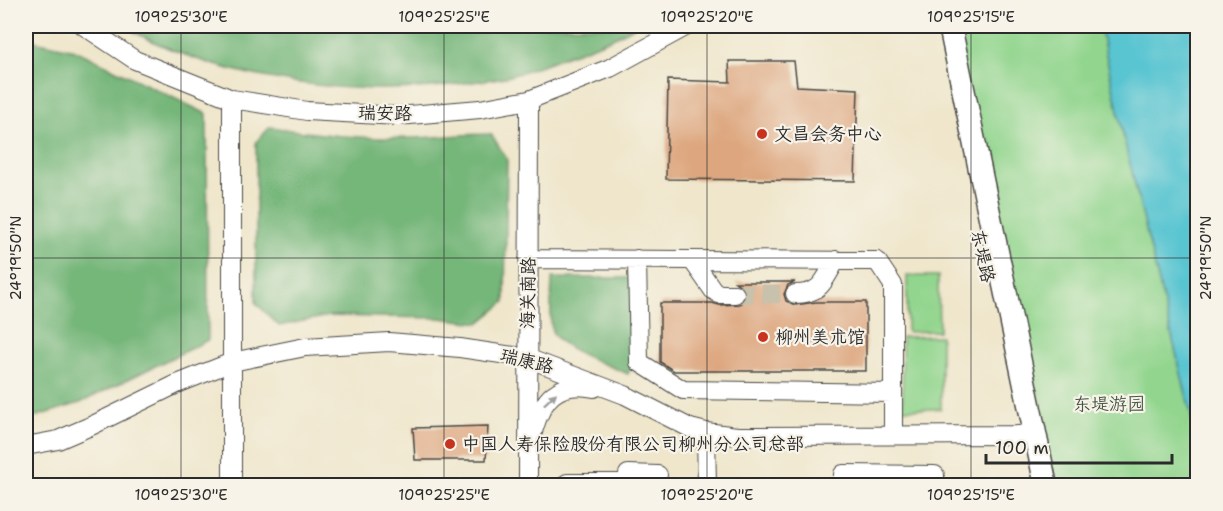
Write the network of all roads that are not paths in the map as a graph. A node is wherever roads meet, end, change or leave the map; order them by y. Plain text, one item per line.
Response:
1 (84, 26) edge
2 (687, 26) edge
3 (938, 26) edge
4 (950, 26) edge
5 (232, 99) junction
6 (530, 100) junction
7 (528, 259) junction
8 (638, 259) junction
9 (692, 260) junction
10 (837, 260) junction
11 (735, 294) tunnel mouth
12 (795, 294) tunnel mouth
13 (527, 358) junction
14 (232, 362) junction
15 (893, 393) junction
16 (625, 395) junction
17 (706, 432) junction
18 (1028, 432) junction
19 (893, 435) junction
20 (26, 446) edge
21 (528, 451) junction
22 (658, 475) dead end
23 (567, 483) dead end
24 (628, 484) edge
25 (232, 486) edge
26 (528, 486) edge
27 (707, 486) edge
28 (843, 486) edge
29 (935, 486) edge
30 (1031, 486) edge
31 (1046, 486) edge

1 - 5 street, 瑞安路
2 - 6 street, 瑞安路
3 - 18 main road, 东堤路
4 - 18 main road
5 - 6 street, 瑞安路
5 - 14 street
6 - 7 street, 海关南路
7 - 8 street
7 - 13 street, 海关南路
8 - 9 street
8 - 15 street
9 - 10 street
9 - 11 street
10 - 12 street
10 - 15 street
13 - 14 street, 瑞康路
13 - 16 street, 瑞康路
13 - 21 street, 海关南路
14 - 20 street, 瑞康路
14 - 25 street
15 - 19 street
16 - 17 street, 瑞康路
21 -> 16 street
17 - 19 street, 瑞康路
17 - 27 street
18 - 19 street, 瑞康路
18 - 30 main road, 东堤路
18 - 31 main road
21 - 26 street, 海关南路
22 - 24 street
23 - 24 street
28 - 29 street

